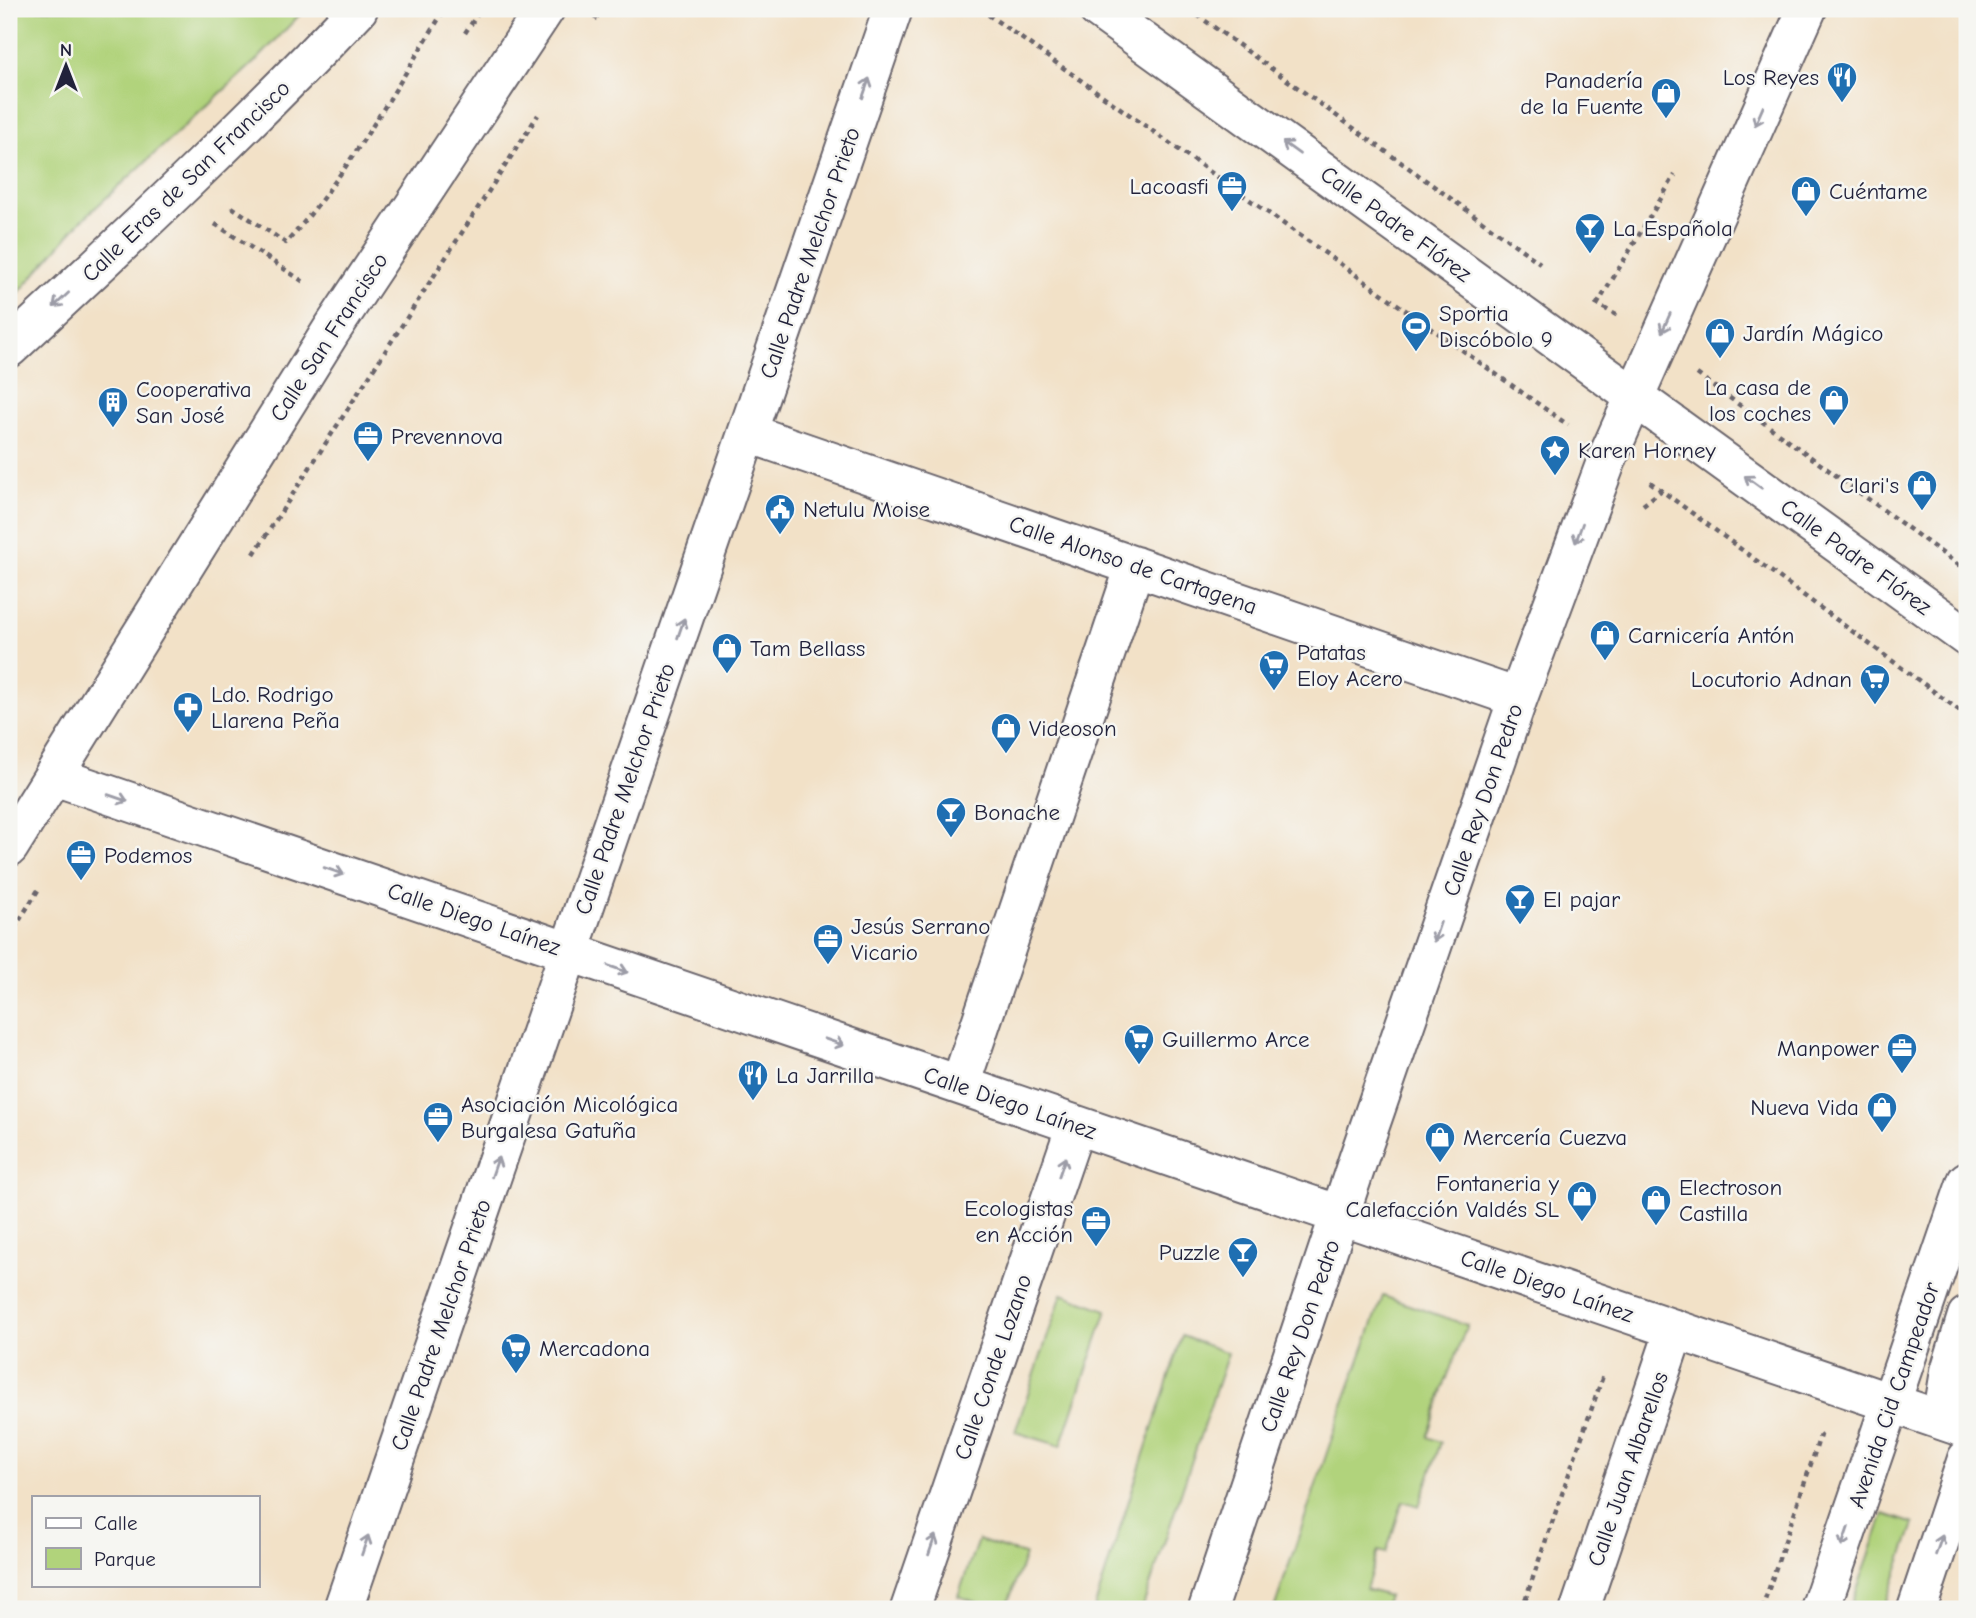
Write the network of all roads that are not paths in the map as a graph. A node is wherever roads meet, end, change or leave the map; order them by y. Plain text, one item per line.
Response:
1 (358, 9) edge
2 (545, 9) edge
3 (894, 9) edge
4 (1098, 9) edge
5 (1807, 9) edge
6 (9, 348) edge
7 (1633, 396) junction
8 (748, 433) junction
9 (1135, 566) junction
10 (1967, 637) edge
11 (1518, 698) junction
12 (54, 776) junction
13 (9, 847) edge
14 (569, 952) junction
15 (960, 1085) junction
16 (1076, 1125) junction
17 (1967, 1181) edge
18 (1340, 1215) junction
19 (1967, 1316) edge
20 (1675, 1329) junction
21 (1891, 1403) junction
22 (1967, 1421) edge
23 (1967, 1429) edge
24 (1967, 1459) edge
25 (343, 1609) edge
26 (910, 1609) edge
27 (1208, 1609) edge
28 (1580, 1609) edge
29 (1820, 1609) edge
30 (1917, 1609) edge

1 -> 6 street, Calle Eras de San Francisco
2 - 12 street, Calle San Francisco
8 -> 3 street, Calle Padre Melchor Prieto
7 -> 4 street, Calle Padre Flórez
5 -> 7 street, Calle Rey Don Pedro
10 -> 7 street, Calle Padre Flórez
7 -> 11 street, Calle Rey Don Pedro
8 - 9 street, Calle Alonso de Cartagena
14 -> 8 street, Calle Padre Melchor Prieto
9 - 11 street, Calle Alonso de Cartagena
9 - 15 street
11 -> 18 street, Calle Rey Don Pedro
12 - 13 street, Calle San Francisco
12 -> 14 street, Calle Diego Laínez
14 -> 15 street, Calle Diego Laínez
25 -> 14 street, Calle Padre Melchor Prieto
15 - 16 street, Calle Diego Laínez
16 - 18 street, Calle Diego Laínez
26 -> 16 street, Calle Conde Lozano
17 - 21 street, Avenida Cid Campeador
18 - 20 street, Calle Diego Laínez
18 - 27 street, Calle Rey Don Pedro
19 - 22 street
20 - 21 street, Calle Diego Laínez
20 - 28 street, Calle Juan Albarellos
21 - 23 street, Calle Diego Laínez
21 -> 29 street, Avenida Cid Campeador
30 -> 24 street

